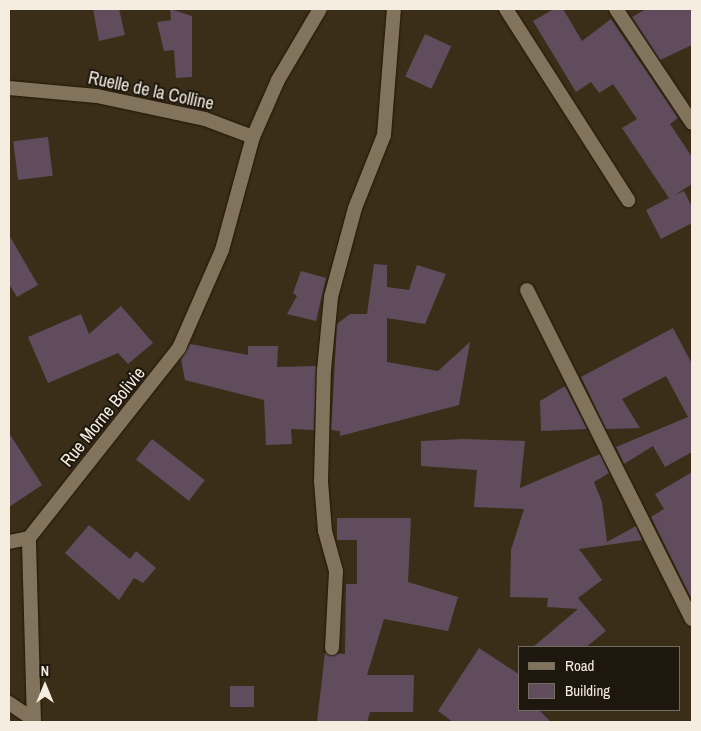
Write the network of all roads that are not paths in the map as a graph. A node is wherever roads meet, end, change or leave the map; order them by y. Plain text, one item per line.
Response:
1 (320, 9) edge
2 (394, 9) edge
3 (506, 9) edge
4 (616, 9) edge
5 (9, 88) edge
6 (692, 123) edge
7 (253, 137) junction
8 (628, 200) dead end
9 (526, 290) dead end
10 (29, 538) junction
11 (9, 542) edge
12 (692, 619) edge
13 (332, 648) dead end
14 (9, 703) edge
15 (33, 720) edge

1 - 7 street, Rue Morne Bolivie
2 - 13 street
3 - 8 street
4 - 6 street
5 - 7 street, Ruelle de la Colline
7 - 10 street, Rue Morne Bolivie
9 - 12 street
10 - 11 street
10 - 15 street
14 - 15 street

